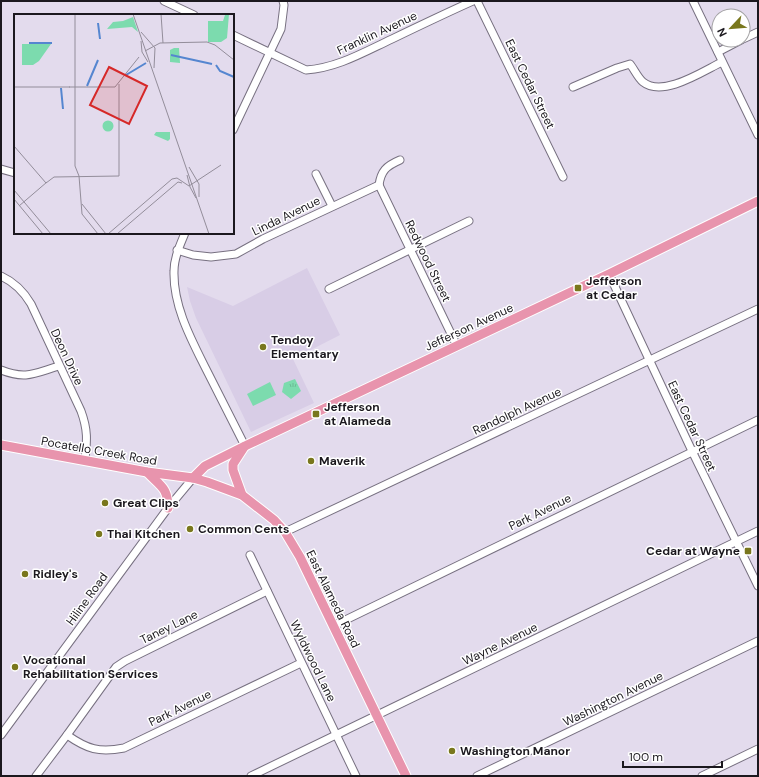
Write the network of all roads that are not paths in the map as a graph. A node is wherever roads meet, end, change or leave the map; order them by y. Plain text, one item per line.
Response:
1 (164, 1) edge
2 (283, 1) edge
3 (473, 1) edge
4 (478, 1) edge
5 (693, 1) edge
6 (192, 14) edge
7 (234, 35) edge
8 (726, 48) edge
9 (718, 52) junction
10 (270, 53) junction
11 (722, 62) junction
12 (573, 87) dead end
13 (754, 118) edge
14 (234, 128) edge
15 (758, 135) edge
16 (400, 160) dead end
17 (1, 169) edge
18 (14, 173) edge
19 (316, 174) dead end
20 (563, 177) dead end
21 (379, 186) junction
22 (758, 201) edge
23 (332, 206) junction
24 (468, 221) dead end
25 (185, 234) edge
26 (178, 250) junction
27 (410, 250) junction
28 (609, 274) junction
29 (1, 276) edge
30 (329, 289) dead end
31 (758, 309) edge
32 (457, 346) junction
33 (649, 361) junction
34 (59, 366) junction
35 (1, 370) edge
36 (758, 420) edge
37 (1, 445) edge
38 (245, 446) junction
39 (692, 451) junction
40 (85, 460) junction
41 (147, 472) junction
42 (193, 478) junction
43 (242, 495) junction
44 (168, 508) junction
45 (758, 531) edge
46 (285, 532) junction
47 (736, 542) junction
48 (250, 555) dead end
49 (758, 586) edge
50 (267, 591) junction
51 (333, 626) junction
52 (758, 641) edge
53 (301, 663) junction
54 (376, 715) junction
55 (336, 734) junction
56 (1, 735) edge
57 (67, 735) junction
58 (758, 749) edge
59 (36, 776) edge
60 (251, 776) edge
61 (356, 776) edge
62 (406, 776) edge
63 (478, 776) edge
64 (702, 776) edge

1 - 6 street
2 - 10 street
3 - 10 street, Franklin Avenue
4 - 20 street, East Cedar Street
5 - 9 street
7 - 10 street, Franklin Avenue
8 - 9 street
9 - 11 street
10 - 14 street
11 - 12 street
11 - 13 street
13 - 15 street
16 - 21 street
17 - 18 street
19 - 23 street
21 - 23 street, Linda Avenue
21 - 27 street, Redwood Street
22 - 28 main road, Jefferson Avenue
23 - 26 street, Linda Avenue
24 - 27 street
25 - 26 street
26 - 38 street
27 - 30 street
27 - 32 street, Redwood Street
28 - 32 main road, Jefferson Avenue
28 - 33 street, East Cedar Street
29 - 34 street, Deon Drive
31 - 33 street, Randolph Avenue
32 - 38 main road, Jefferson Avenue
33 - 39 street, East Cedar Street
33 - 46 street, Randolph Avenue
34 - 35 street
34 - 40 street, Deon Drive
36 - 39 street, Park Avenue
37 - 40 main road, Pocatello Creek Road
38 - 42 main road, Jefferson Avenue
38 - 43 main road
39 - 47 street, East Cedar Street
39 - 51 street, Park Avenue
40 - 41 main road, Pocatello Creek Road
41 - 42 main road, Pocatello Creek Road
41 - 44 main road
42 - 43 main road, East Alameda Road
42 - 44 street, Hiline Road
43 - 46 main road, East Alameda Road
44 - 56 street, Hiline Road
45 - 47 street, Wayne Avenue
46 - 51 main road, East Alameda Road
47 - 49 street, East Cedar Street
47 - 54 street, Wayne Avenue
48 - 50 street, Wyldwood Lane
50 - 53 street, Wyldwood Lane
50 - 57 street, Taney Lane
51 - 54 main road, East Alameda Road
52 - 63 street, Washington Avenue
53 - 55 street, Wyldwood Lane
53 - 57 street, Park Avenue
54 - 55 street, Wayne Avenue
54 - 62 main road, East Alameda Road
55 - 60 street, Wayne Avenue
55 - 61 street, Wyldwood Lane
57 - 59 street, Taney Lane
58 - 64 street

